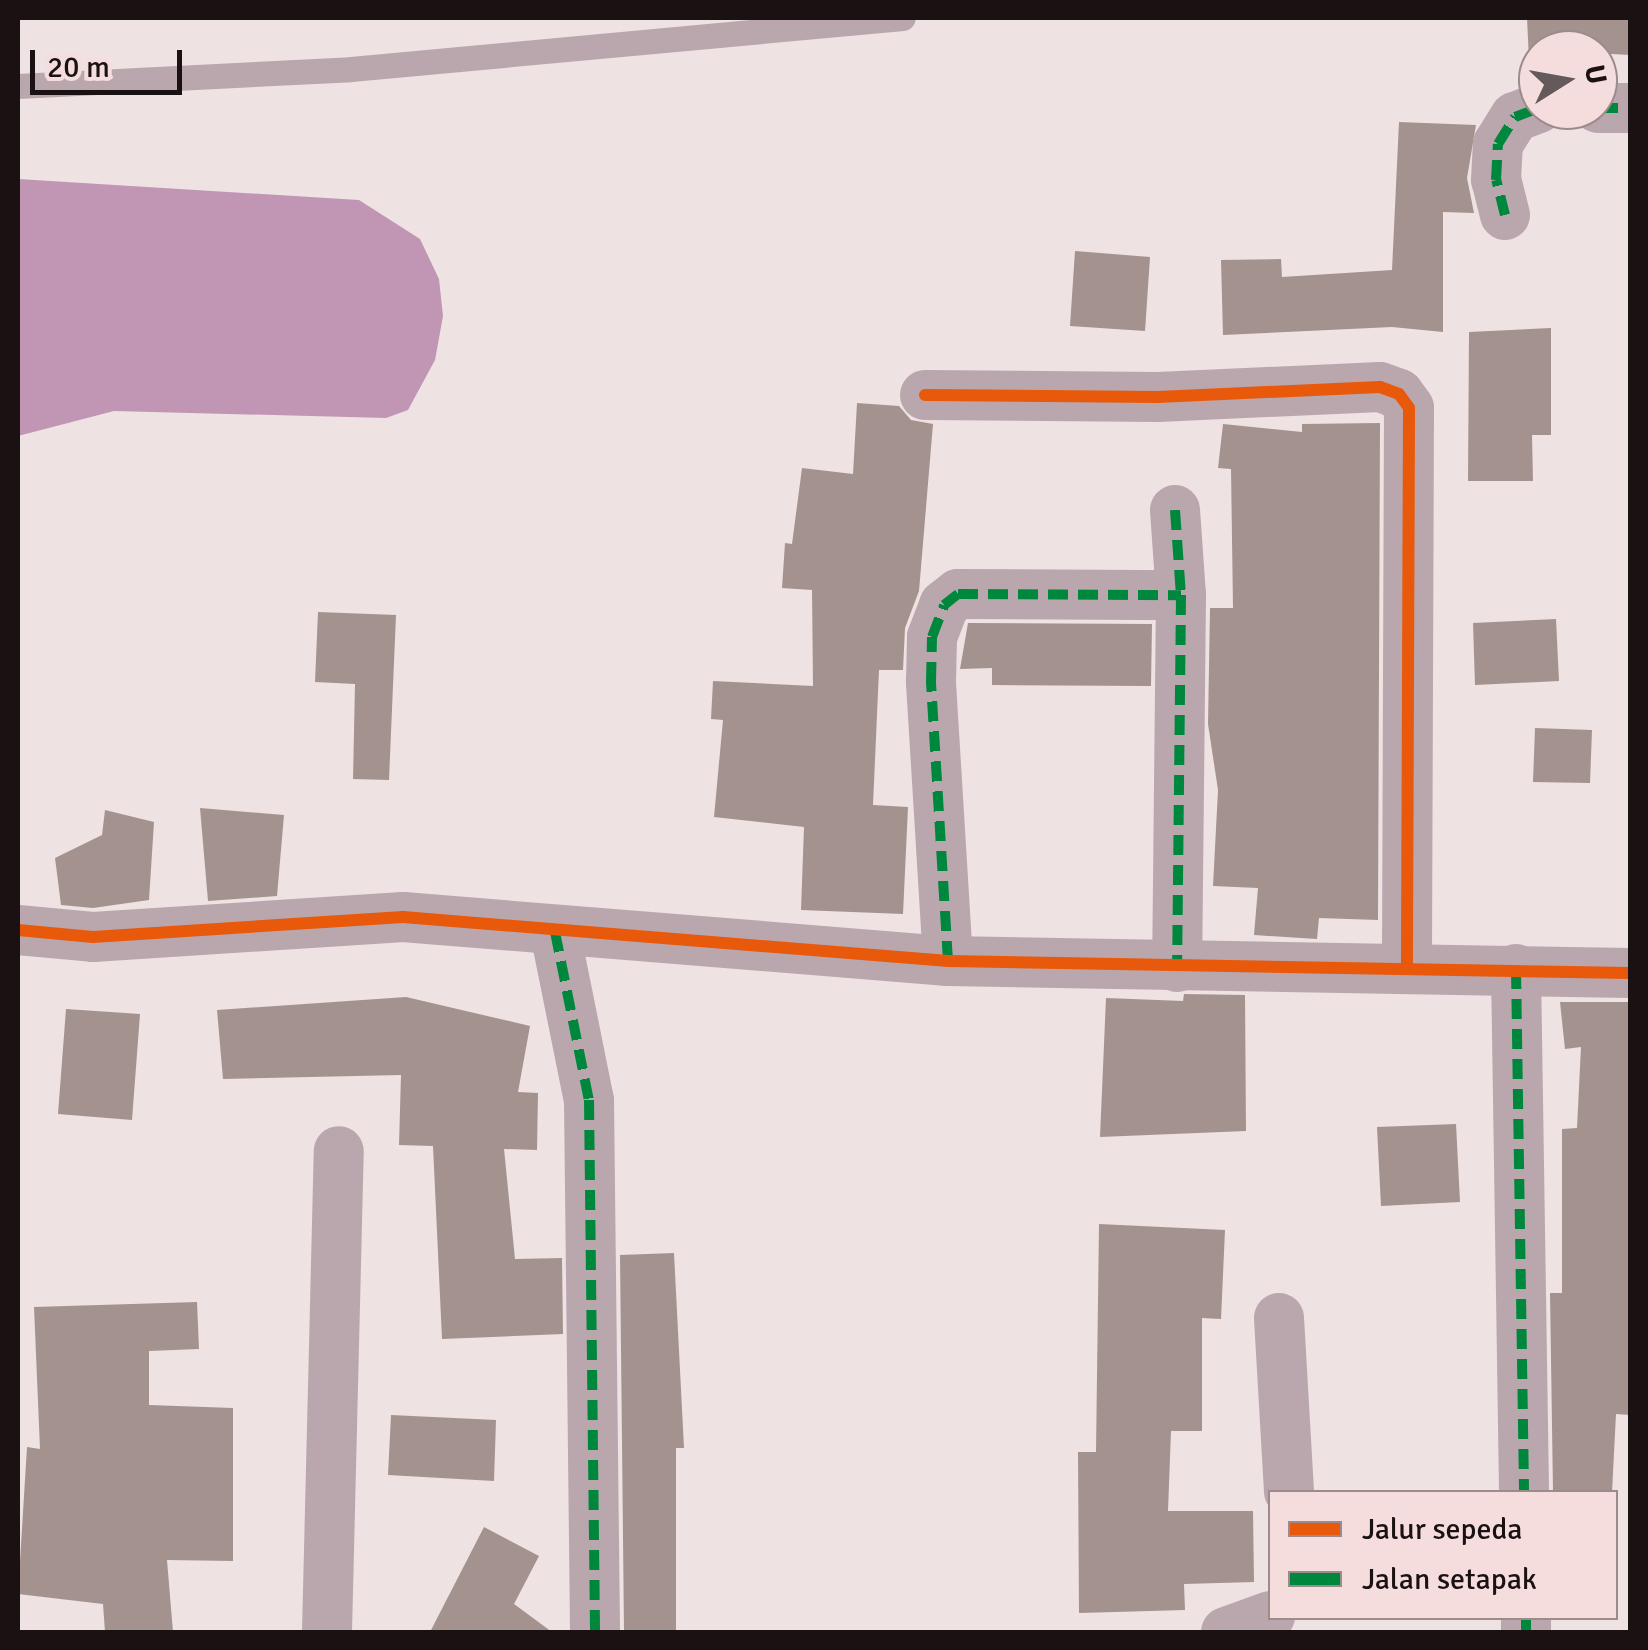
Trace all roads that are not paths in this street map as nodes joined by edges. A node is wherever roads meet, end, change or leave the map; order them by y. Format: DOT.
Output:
graph roads {
  1 [pos="903,18"];
  2 [pos="18,86"];
  3 [pos="1518,116"];
  4 [pos="1505,215"];
  5 [pos="925,395"];
  6 [pos="1175,510"];
  7 [pos="1181,595"];
  8 [pos="18,930"];
  9 [pos="556,932"];
  10 [pos="948,961"];
  11 [pos="1407,966"];
  12 [pos="1178,967"];
  13 [pos="1516,968"];
  14 [pos="1630,973"];
  15 [pos="339,1151"];
  16 [pos="1279,1318"];
  17 [pos="1289,1490"];
  18 [pos="1524,1490"];
  19 [pos="1268,1617"];
  20 [pos="327,1632"];
  21 [pos="595,1632"];
  22 [pos="1226,1632"];
  1 -- 2 [label="lane"];
  3 -- 4 [label="street"];
  5 -- 11 [label="street"];
  6 -- 7 [label="street"];
  7 -- 10 [label="street"];
  7 -- 12 [label="street"];
  8 -- 9 [label="street"];
  9 -- 10 [label="street"];
  9 -- 21 [label="street"];
  10 -- 12 [label="street"];
  11 -- 12 [label="street"];
  11 -- 13 [label="street"];
  13 -- 14 [label="street"];
  13 -- 18 [label="street"];
  15 -- 20 [label="street"];
  16 -- 17 [label="street"];
  19 -- 22 [label="street"];
}
